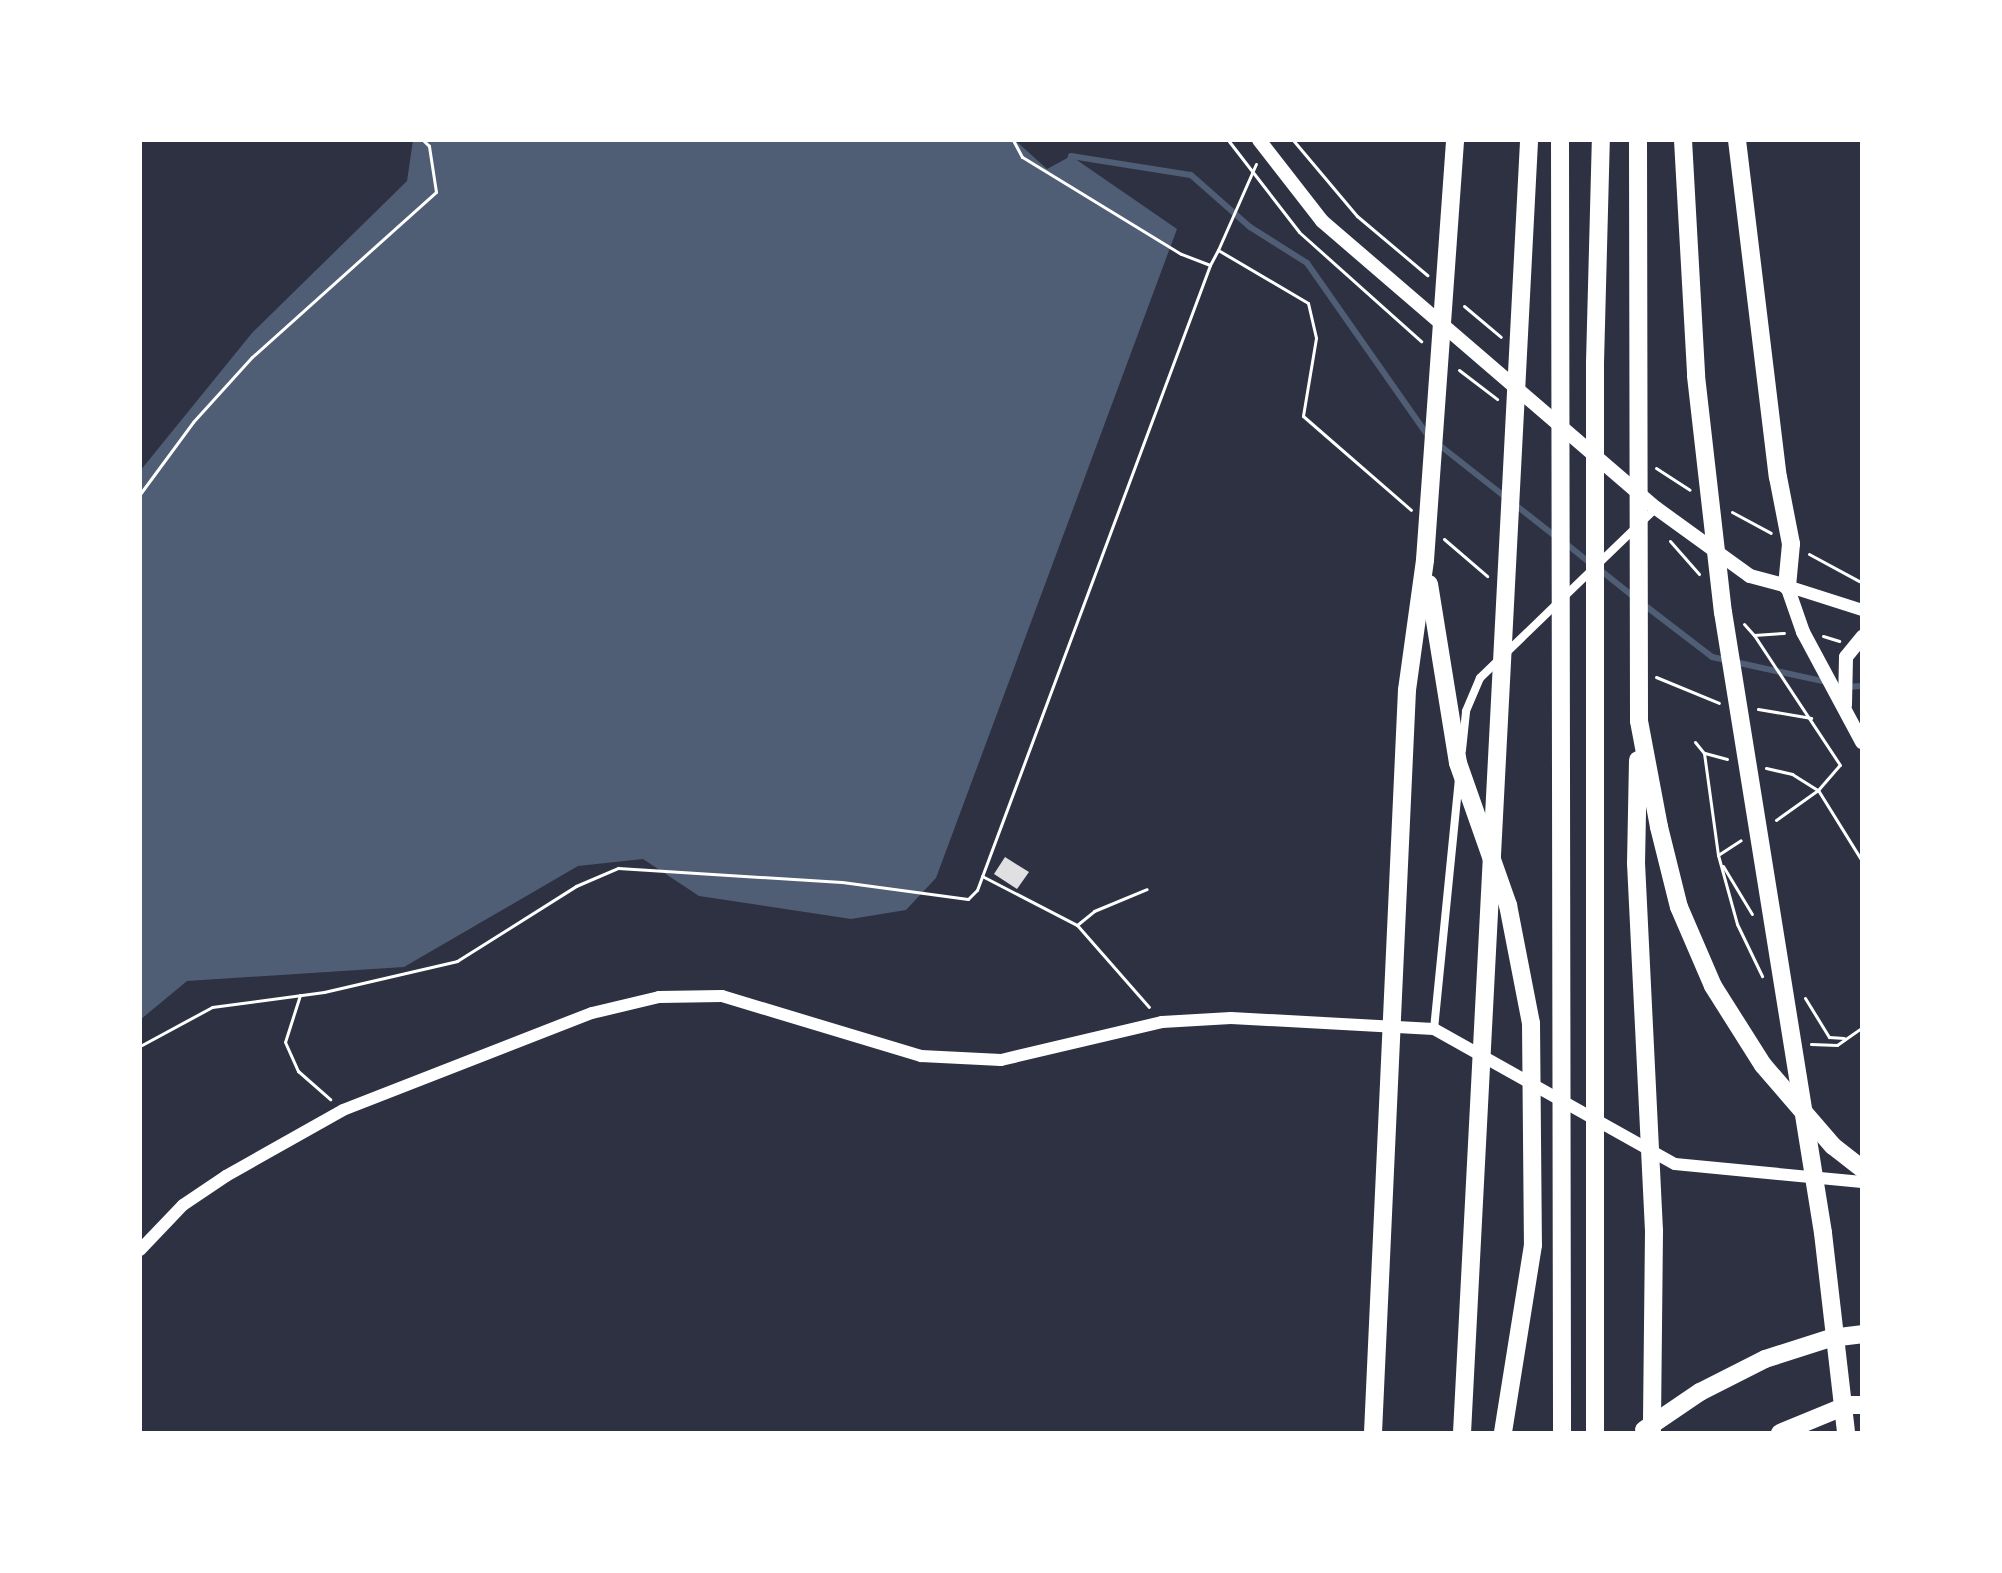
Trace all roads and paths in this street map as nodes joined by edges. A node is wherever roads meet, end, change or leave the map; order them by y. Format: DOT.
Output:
graph roads {
  1 [pos="423,140"];
  2 [pos="1013,140"];
  3 [pos="1228,140"];
  4 [pos="1259,140"];
  5 [pos="1455,140"];
  6 [pos="1529,140"];
  7 [pos="1560,140"];
  8 [pos="1601,140"];
  9 [pos="1638,140"];
  10 [pos="1683,140"];
  11 [pos="1737,140"];
  12 [pos="1252,171"];
  13 [pos="1218,250"];
  14 [pos="1208,264"];
  15 [pos="1429,347"];
  16 [pos="1454,366"];
  17 [pos="1502,403"];
  18 [pos="1303,416"];
  19 [pos="140,494"];
  20 [pos="1656,508"];
  21 [pos="1669,540"];
  22 [pos="1425,560"];
  23 [pos="1701,576"];
  24 [pos="1787,586"];
  25 [pos="1862,610"];
  26 [pos="1744,623"];
  27 [pos="1754,635"];
  28 [pos="1862,637"];
  29 [pos="1767,656"];
  30 [pos="1845,706"];
  31 [pos="1639,721"];
  32 [pos="1695,742"];
  33 [pos="1862,742"];
  34 [pos="1704,753"];
  35 [pos="1840,765"];
  36 [pos="1808,801"];
  37 [pos="1862,861"];
  38 [pos="982,876"];
  39 [pos="1147,889"];
  40 [pos="1077,925"];
  41 [pos="300,995"];
  42 [pos="1162,1022"];
  43 [pos="1434,1029"];
  44 [pos="140,1046"];
  45 [pos="343,1110"];
  46 [pos="1862,1169"];
  47 [pos="1862,1182"];
  48 [pos="140,1250"];
  49 [pos="1862,1334"];
  50 [pos="1862,1405"];
  51 [pos="1782,1431"];
  52 [pos="1373,1433"];
  53 [pos="1462,1433"];
  54 [pos="1503,1433"];
  55 [pos="1562,1433"];
  56 [pos="1595,1433"];
  57 [pos="1640,1433"];
  58 [pos="1652,1433"];
  59 [pos="1846,1433"];
  1 -- 19 [label="path"];
  2 -- 14 [label="path"];
  3 -- 12 [label="path"];
  4 -- 20 [label="main road"];
  5 -- 22 [label="highway"];
  6 -- 53 [label="highway"];
  7 -- 55 [label="highway"];
  8 -- 56 [label="highway"];
  9 -- 31 [label="highway"];
  10 -- 59 [label="highway"];
  11 -- 24 [label="highway"];
  12 -- 13 [label="path"];
  12 -- 15 [label="path"];
  13 -- 14 [label="path"];
  13 -- 18 [label="path"];
  14 -- 38 [label="path"];
  16 -- 17 [label="path"];
  20 -- 24 [label="main road"];
  20 -- 43 [label="street"];
  21 -- 23 [label="path"];
  22 -- 52 [label="highway"];
  22 -- 54 [label="highway"];
  24 -- 25 [label="street"];
  24 -- 30 [label="main road"];
  26 -- 27 [label="path"];
  28 -- 30 [label="main road"];
  29 -- 35 [label="path"];
  30 -- 33 [label="main road"];
  31 -- 46 [label="highway"];
  31 -- 58 [label="highway"];
  32 -- 34 [label="path"];
  36 -- 37 [label="path"];
  38 -- 40 [label="path"];
  38 -- 41 [label="path"];
  39 -- 40 [label="path"];
  40 -- 42 [label="path"];
  41 -- 44 [label="path"];
  41 -- 45 [label="path"];
  42 -- 43 [label="street"];
  42 -- 45 [label="street"];
  43 -- 47 [label="street"];
  45 -- 48 [label="street"];
  49 -- 57 [label="highway"];
  50 -- 51 [label="highway"];
}
